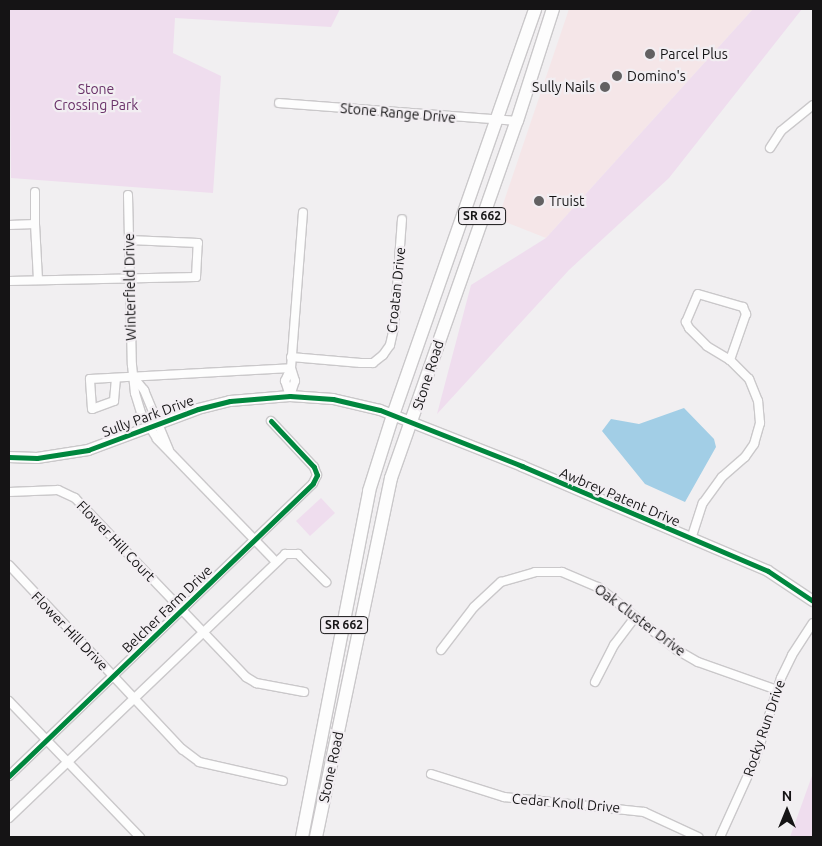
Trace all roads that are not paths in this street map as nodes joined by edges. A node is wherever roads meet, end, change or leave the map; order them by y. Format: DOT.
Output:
graph roads {
  1 [pos="536,9"];
  2 [pos="553,9"];
  3 [pos="279,103"];
  4 [pos="813,105"];
  5 [pos="498,121"];
  6 [pos="517,121"];
  7 [pos="770,148"];
  8 [pos="35,192"];
  9 [pos="128,195"];
  10 [pos="303,212"];
  11 [pos="402,219"];
  12 [pos="35,224"];
  13 [pos="9,225"];
  14 [pos="129,240"];
  15 [pos="38,280"];
  16 [pos="130,280"];
  17 [pos="9,281"];
  18 [pos="291,357"];
  19 [pos="730,360"];
  20 [pos="291,368"];
  21 [pos="116,378"];
  22 [pos="134,378"];
  23 [pos="290,396"];
  24 [pos="393,415"];
  25 [pos="271,421"];
  26 [pos="412,424"];
  27 [pos="153,426"];
  28 [pos="9,457"];
  29 [pos="9,492"];
  30 [pos="691,539"];
  31 [pos="254,540"];
  32 [pos="276,562"];
  33 [pos="9,564"];
  34 [pos="326,582"];
  35 [pos="813,602"];
  36 [pos="182,609"];
  37 [pos="635,617"];
  38 [pos="813,623"];
  39 [pos="204,632"];
  40 [pos="441,650"];
  41 [pos="114,676"];
  42 [pos="595,682"];
  43 [pos="777,690"];
  44 [pos="304,692"];
  45 [pos="136,698"];
  46 [pos="9,701"];
  47 [pos="46,740"];
  48 [pos="68,763"];
  49 [pos="431,774"];
  50 [pos="9,776"];
  51 [pos="284,781"];
  52 [pos="9,818"];
  53 [pos="140,837"];
  54 [pos="302,837"];
  55 [pos="316,837"];
  56 [pos="698,837"];
  57 [pos="720,837"];
  1 -- 5 [label="main road, Stone Road / SR 662"];
  2 -- 6 [label="main road, Stone Road / SR 662"];
  3 -- 5 [label="street, Stone Range Drive"];
  4 -- 7 [label="street"];
  5 -- 6 [label="street, Stone Range Drive"];
  5 -- 24 [label="main road, Stone Road / SR 662"];
  6 -- 26 [label="main road, Stone Road / SR 662"];
  8 -- 12 [label="street"];
  9 -- 14 [label="street, Winterfield Drive"];
  10 -- 18 [label="street"];
  11 -- 18 [label="street, Croatan Drive"];
  12 -- 13 [label="street"];
  12 -- 15 [label="street"];
  14 -- 16 [label="street, Winterfield Drive"];
  14 -- 16 [label="street"];
  15 -- 16 [label="street"];
  15 -- 17 [label="street"];
  16 -- 22 [label="street, Winterfield Drive"];
  18 -- 20 [label="street"];
  19 -- 19 [label="street"];
  19 -- 30 [label="street"];
  20 -- 22 [label="street"];
  20 -- 23 [label="street"];
  21 -- 21 [label="street"];
  21 -- 22 [label="street"];
  22 -- 27 [label="street"];
  23 -- 24 [label="street, Sully Park Drive"];
  23 -- 27 [label="street, Sully Park Drive"];
  24 -- 26 [label="street, Sully Park Drive"];
  24 -- 54 [label="main road, Stone Road / SR 662"];
  25 -- 31 [label="street, Belcher Farm Drive"];
  26 -- 30 [label="street, Awbrey Patent Drive"];
  26 -- 55 [label="main road, Stone Road / SR 662"];
  27 -- 28 [label="street, Sully Park Drive"];
  27 -- 31 [label="street"];
  29 -- 36 [label="street, Flower Hill Court"];
  30 -- 35 [label="street, Awbrey Patent Drive"];
  31 -- 32 [label="street"];
  31 -- 36 [label="street, Belcher Farm Drive"];
  32 -- 34 [label="street"];
  32 -- 39 [label="street"];
  33 -- 41 [label="street, Flower Hill Drive"];
  36 -- 39 [label="street, Flower Hill Court"];
  36 -- 41 [label="street, Belcher Farm Drive"];
  37 -- 40 [label="street, Oak Cluster Drive"];
  37 -- 42 [label="street"];
  37 -- 43 [label="street, Oak Cluster Drive"];
  38 -- 43 [label="street, Rocky Run Drive"];
  39 -- 44 [label="street, Flower Hill Court"];
  39 -- 45 [label="street"];
  41 -- 45 [label="street, Flower Hill Drive"];
  41 -- 47 [label="street, Belcher Farm Drive"];
  43 -- 57 [label="street, Rocky Run Drive"];
  45 -- 48 [label="street"];
  45 -- 51 [label="street, Flower Hill Drive"];
  46 -- 47 [label="street"];
  47 -- 48 [label="street"];
  47 -- 50 [label="street, Belcher Farm Drive"];
  48 -- 52 [label="street"];
  48 -- 53 [label="street"];
  49 -- 56 [label="street, Cedar Knoll Drive"];
}
